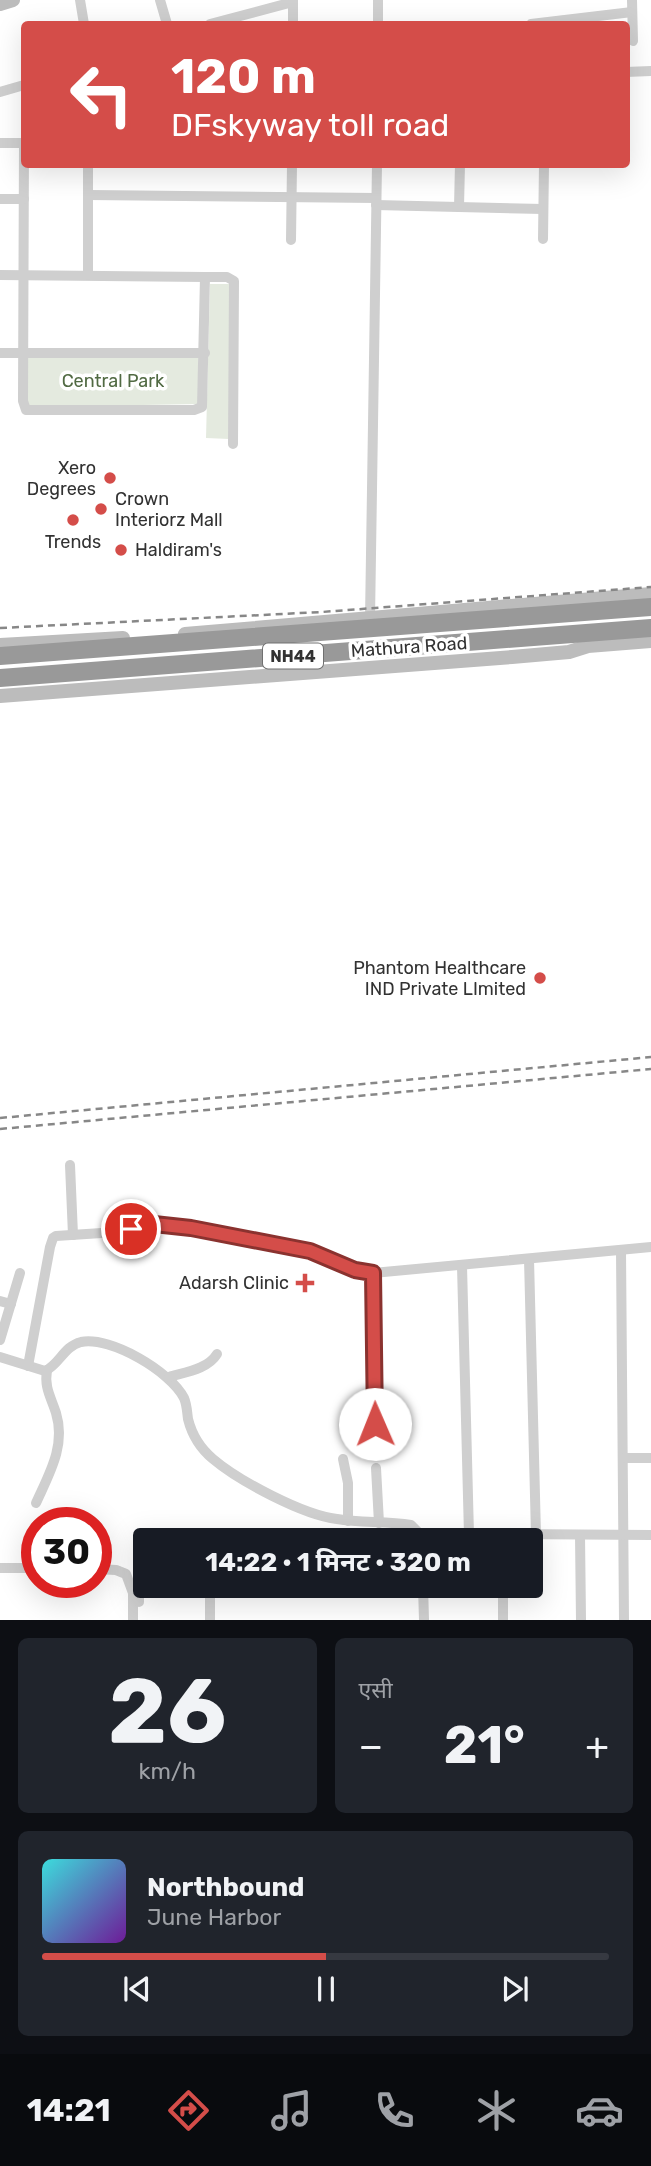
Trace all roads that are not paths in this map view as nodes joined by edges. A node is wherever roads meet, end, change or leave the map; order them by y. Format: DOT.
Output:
graph roads {
  1 [pos="13,0"];
  2 [pos="80,0"];
  3 [pos="160,0"];
  4 [pos="378,0"];
  5 [pos="632,0"];
  6 [pos="293,1"];
  7 [pos="0,4"];
  8 [pos="632,12"];
  9 [pos="84,21"];
  10 [pos="166,21"];
  11 [pos="232,21"];
  12 [pos="293,21"];
  13 [pos="378,21"];
  14 [pos="556,21"];
  15 [pos="633,41"];
  16 [pos="651,71"];
  17 [pos="630,72"];
  18 [pos="21,86"];
  19 [pos="0,92"];
  20 [pos="0,143"];
  21 [pos="21,143"];
  22 [pos="24,168"];
  23 [pos="88,168"];
  24 [pos="292,168"];
  25 [pos="377,168"];
  26 [pos="460,168"];
  27 [pos="544,168"];
  28 [pos="88,195"];
  29 [pos="291,197"];
  30 [pos="0,199"];
  31 [pos="24,199"];
  32 [pos="376,202"];
  33 [pos="459,207"];
  34 [pos="543,209"];
  35 [pos="543,239"];
  36 [pos="291,240"];
  37 [pos="0,275"];
  38 [pos="23,275"];
  39 [pos="88,275"];
  40 [pos="205,277"];
  41 [pos="0,353"];
  42 [pos="23,353"];
  43 [pos="205,353"];
  44 [pos="233,444"];
  45 [pos="651,594"];
  46 [pos="591,605"];
  47 [pos="651,607"];
  48 [pos="370,619"];
  49 [pos="651,628"];
  50 [pos="587,640"];
  51 [pos="651,641"];
  52 [pos="0,645"];
  53 [pos="0,656"];
  54 [pos="0,678"];
  55 [pos="0,695"];
  56 [pos="70,1165"];
  57 [pos="73,1235"];
  58 [pos="651,1247"];
  59 [pos="621,1250"];
  60 [pos="529,1259"];
  61 [pos="462,1266"];
  62 [pos="20,1273"];
  63 [pos="373,1273"];
  64 [pos="0,1300"];
  65 [pos="11,1304"];
  66 [pos="0,1340"];
  67 [pos="217,1354"];
  68 [pos="0,1357"];
  69 [pos="28,1366"];
  70 [pos="47,1370"];
  71 [pos="169,1377"];
  72 [pos="375,1451"];
  73 [pos="625,1458"];
  74 [pos="651,1458"];
  75 [pos="343,1459"];
  76 [pos="376,1468"];
  77 [pos="36,1503"];
  78 [pos="348,1521"];
  79 [pos="379,1523"];
  80 [pos="414,1528"];
  81 [pos="469,1528"];
  82 [pos="536,1528"];
  83 [pos="543,1535"];
  84 [pos="580,1535"];
  85 [pos="623,1535"];
  86 [pos="651,1535"];
  87 [pos="0,1568"];
  88 [pos="21,1568"];
  89 [pos="112,1570"];
  90 [pos="138,1598"];
  91 [pos="210,1598"];
  92 [pos="423,1598"];
  93 [pos="503,1598"];
  94 [pos="132,1620"];
  95 [pos="139,1620"];
  96 [pos="210,1620"];
  97 [pos="424,1620"];
  98 [pos="503,1620"];
  99 [pos="581,1620"];
  100 [pos="625,1620"];
  1 -- 7 [label="main road"];
  2 -- 9 [label="street"];
  3 -- 10 [label="street"];
  4 -- 13 [label="street"];
  5 -- 8 [label="street"];
  6 -- 11 [label="street"];
  6 -- 12 [label="street"];
  8 -- 14 [label="street"];
  8 -- 15 [label="street"];
  16 -- 17 [label="street"];
  18 -- 19 [label="street"];
  20 -- 21 [label="street"];
  22 -- 31 [label="street"];
  23 -- 28 [label="street"];
  24 -- 29 [label="street"];
  25 -- 32 [label="street"];
  26 -- 33 [label="street"];
  27 -- 34 [label="street"];
  28 -- 29 [label="street"];
  28 -- 39 [label="street"];
  29 -- 32 [label="street"];
  29 -- 36 [label="street"];
  30 -- 31 [label="street"];
  31 -- 38 [label="street"];
  32 -- 33 [label="street"];
  32 -- 48 [label="street"];
  33 -- 34 [label="street"];
  34 -- 35 [label="street"];
  37 -- 38 [label="street"];
  38 -- 39 [label="street"];
  38 -- 42 [label="street"];
  39 -- 40 [label="street"];
  40 -- 43 [label="street"];
  40 -- 44 [label="street"];
  41 -- 42 [label="street"];
  42 -- 43 [label="street"];
  42 -- 43 [label="street"];
  45 -- 46 [label="main road"];
  46 -- 47 [label="highway, Mathura Road / NH44"];
  46 -- 48 [label="main road"];
  46 -- 53 [label="highway, Mathura Road / NH44"];
  48 -- 52 [label="main road"];
  49 -- 50 [label="highway, Mathura Road / NH44"];
  50 -- 51 [label="main road"];
  50 -- 54 [label="highway, Mathura Road / NH44"];
  50 -- 55 [label="main road"];
  56 -- 57 [label="street"];
  57 -- 63 [label="street"];
  57 -- 69 [label="street"];
  58 -- 59 [label="street"];
  59 -- 60 [label="street"];
  59 -- 73 [label="street"];
  60 -- 61 [label="street"];
  60 -- 82 [label="street"];
  61 -- 63 [label="street"];
  61 -- 81 [label="street"];
  62 -- 65 [label="street"];
  63 -- 72 [label="street"];
  64 -- 65 [label="street"];
  65 -- 66 [label="street"];
  67 -- 71 [label="street"];
  68 -- 69 [label="street"];
  69 -- 70 [label="street"];
  70 -- 71 [label="street"];
  70 -- 77 [label="street"];
  71 -- 78 [label="street"];
  73 -- 74 [label="street"];
  73 -- 85 [label="street"];
  75 -- 78 [label="street"];
  76 -- 79 [label="street"];
  78 -- 79 [label="street"];
  79 -- 80 [label="street"];
  83 -- 84 [label="street"];
  84 -- 85 [label="street"];
  84 -- 99 [label="street"];
  85 -- 86 [label="street"];
  85 -- 100 [label="street"];
  87 -- 88 [label="street"];
  89 -- 94 [label="street"];
  90 -- 95 [label="street"];
  91 -- 96 [label="street"];
  92 -- 97 [label="street"];
  93 -- 98 [label="street"];
}
